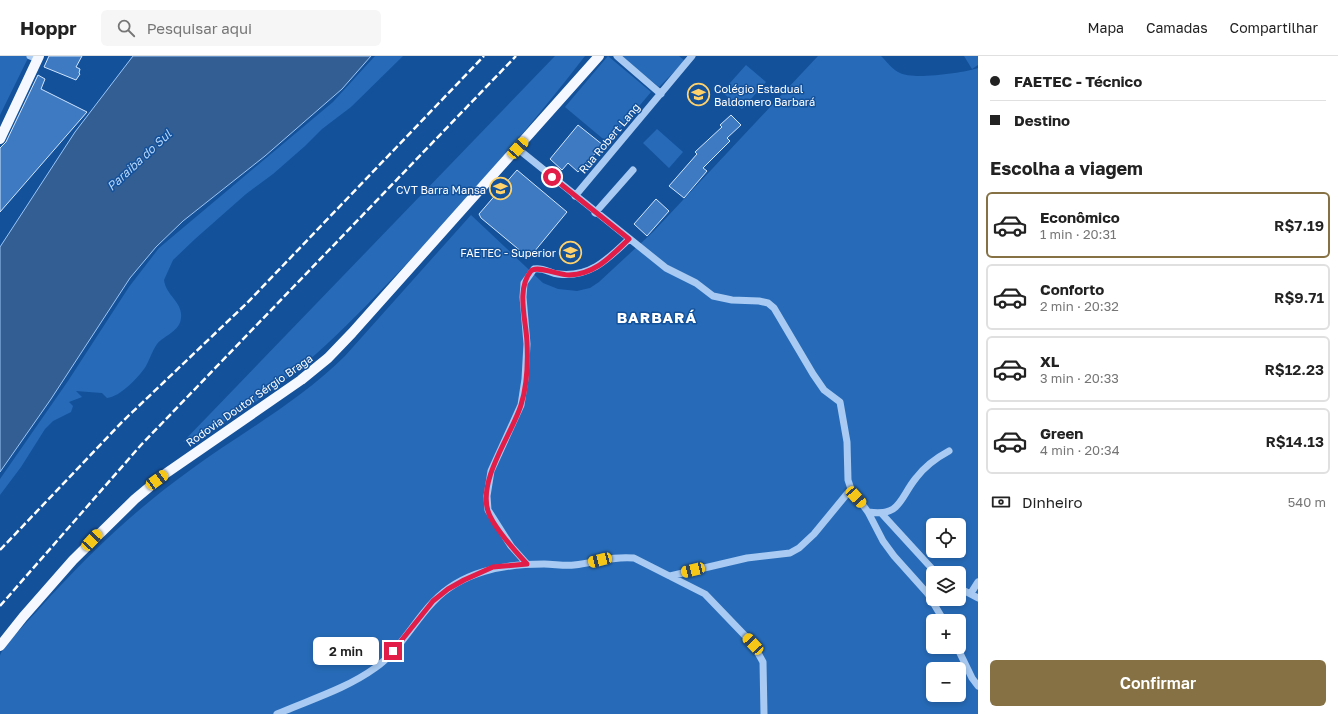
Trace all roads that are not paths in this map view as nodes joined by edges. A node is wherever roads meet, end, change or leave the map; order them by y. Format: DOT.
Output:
graph roads {
  1 [pos="599,56"];
  2 [pos="617,56"];
  3 [pos="36,57"];
  4 [pos="688,57"];
  5 [pos="661,94"];
  6 [pos="0,139"];
  7 [pos="518,148"];
  8 [pos="634,170"];
  9 [pos="575,196"];
  10 [pos="595,213"];
  11 [pos="632,241"];
  12 [pos="949,451"];
  13 [pos="851,489"];
  14 [pos="868,512"];
  15 [pos="882,514"];
  16 [pos="527,564"];
  17 [pos="930,566"];
  18 [pos="669,576"];
  19 [pos="978,582"];
  20 [pos="966,591"];
  21 [pos="971,593"];
  22 [pos="978,598"];
  23 [pos="940,614"];
  24 [pos="0,646"];
  25 [pos="960,654"];
  26 [pos="978,686"];
  27 [pos="277,714"];
  28 [pos="764,714"];
  1 -- 7 [label="main road, Rodovia Doutor Sérgio Braga"];
  2 -- 5 [label="street"];
  3 -- 6 [label="main road"];
  4 -- 5 [label="street, Rua Robert Lang"];
  5 -- 9 [label="street, Rua Robert Lang"];
  7 -- 9 [label="street"];
  7 -- 24 [label="main road, Rodovia Doutor Sérgio Braga"];
  8 -- 10 [label="street"];
  9 -- 10 [label="street"];
  10 -- 11 [label="street"];
  11 -- 13 [label="street"];
  11 -- 16 [label="street"];
  12 -- 15 [label="street"];
  13 -- 14 [label="street"];
  13 -- 18 [label="street"];
  14 -- 15 [label="street"];
  14 -- 23 [label="street"];
  15 -- 17 [label="street"];
  16 -- 18 [label="street"];
  16 -- 27 [label="street"];
  18 -- 28 [label="street"];
  19 -- 21 [label="street"];
  20 -- 21 [label="street"];
  21 -- 22 [label="street"];
  25 -- 26 [label="street"];
}
